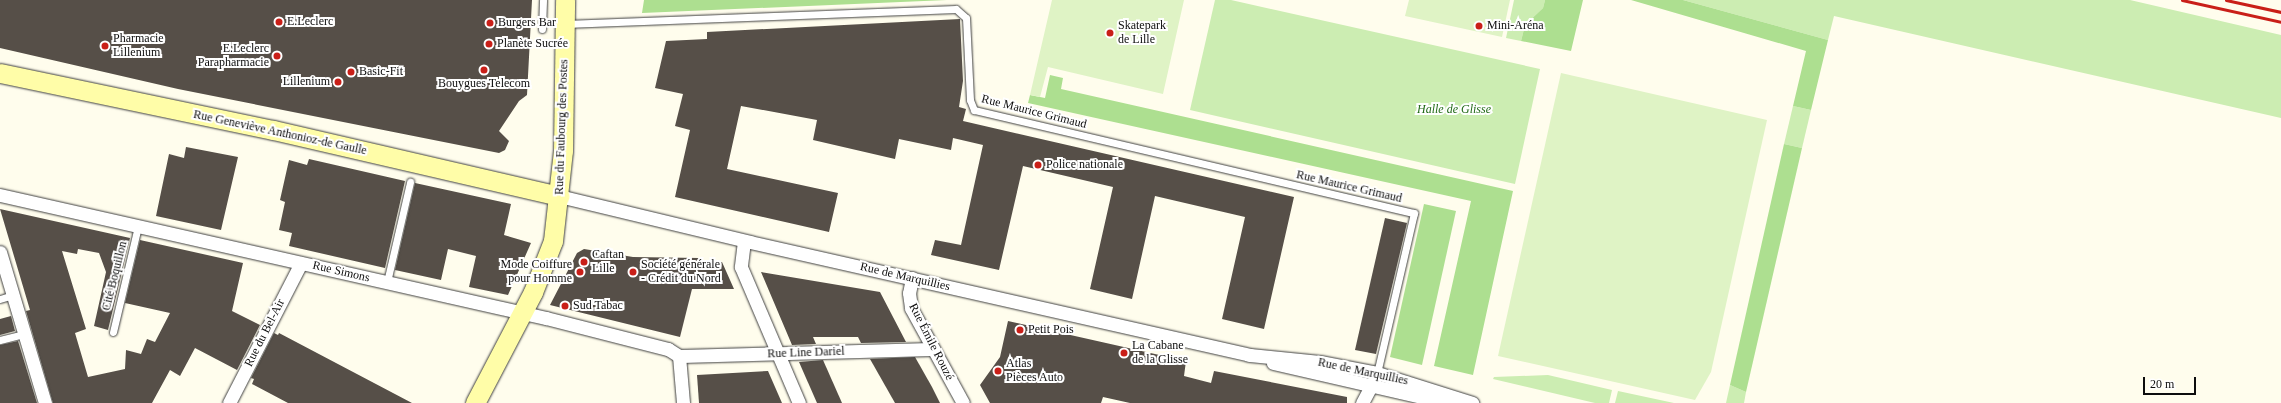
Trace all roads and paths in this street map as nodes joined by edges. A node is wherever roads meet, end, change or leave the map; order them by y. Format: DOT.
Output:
graph roads {
  1 [pos="544,0"];
  2 [pos="565,0"];
  3 [pos="565,24"];
  4 [pos="542,29"];
  5 [pos="0,73"];
  6 [pos="410,182"];
  7 [pos="0,195"];
  8 [pos="560,196"];
  9 [pos="138,226"];
  10 [pos="744,241"];
  11 [pos="0,252"];
  12 [pos="301,263"];
  13 [pos="912,278"];
  14 [pos="386,282"];
  15 [pos="13,295"];
  16 [pos="0,299"];
  17 [pos="522,313"];
  18 [pos="113,332"];
  19 [pos="24,334"];
  20 [pos="0,340"];
  21 [pos="933,349"];
  22 [pos="778,354"];
  23 [pos="1250,355"];
  24 [pos="679,356"];
  25 [pos="1377,373"];
  26 [pos="1371,386"];
  27 [pos="45,403"];
  28 [pos="229,403"];
  29 [pos="475,403"];
  30 [pos="683,403"];
  31 [pos="799,403"];
  32 [pos="963,403"];
  33 [pos="1362,403"];
  34 [pos="1448,403"];
  35 [pos="1472,403"];
  1 -- 4 [label="lane"];
  2 -- 3 [label="street, Rue du Faubourg des Postes"];
  3 -- 8 [label="street, Rue du Faubourg des Postes"];
  3 -- 25 [label="lane, Rue Maurice Grimaud"];
  5 -- 8 [label="street, Rue Geneviève Anthonioz-de Gaulle"];
  6 -- 14 [label="lane"];
  7 -- 9 [label="street, Rue Simons"];
  8 -- 10 [label="street, Rue de Marquillies"];
  8 -- 17 [label="street, Rue du Faubourg des Postes"];
  9 -- 12 [label="street, Rue Simons"];
  9 -- 18 [label="lane, Cité Boquillon"];
  10 -- 13 [label="street, Rue de Marquillies"];
  10 -- 22 [label="street"];
  11 -- 15 [label="street"];
  12 -- 14 [label="street, Rue Simons"];
  12 -- 28 [label="street, Rue du Bel-Air"];
  13 -- 21 [label="street, Rue Émile Rouzé"];
  13 -- 23 [label="street, Rue de Marquillies"];
  14 -- 17 [label="street, Rue Simons"];
  15 -- 16 [label="lane"];
  15 -- 19 [label="street"];
  17 -- 24 [label="street, Rue Simons"];
  17 -- 29 [label="street, Rue du Faubourg des Postes"];
  19 -- 20 [label="lane"];
  19 -- 27 [label="street"];
  21 -- 22 [label="street, Rue Line Dariel"];
  21 -- 32 [label="street, Rue Émile Rouzé"];
  22 -- 24 [label="street, Rue Line Dariel"];
  22 -- 31 [label="street"];
  23 -- 25 [label="street, Rue de Marquillies"];
  23 -- 26 [label="street, Rue de Marquillies"];
  24 -- 30 [label="street"];
  25 -- 26 [label="street"];
  25 -- 35 [label="street, Rue de Marquillies"];
  26 -- 33 [label="street"];
  26 -- 34 [label="street, Rue de Marquillies"];
}
